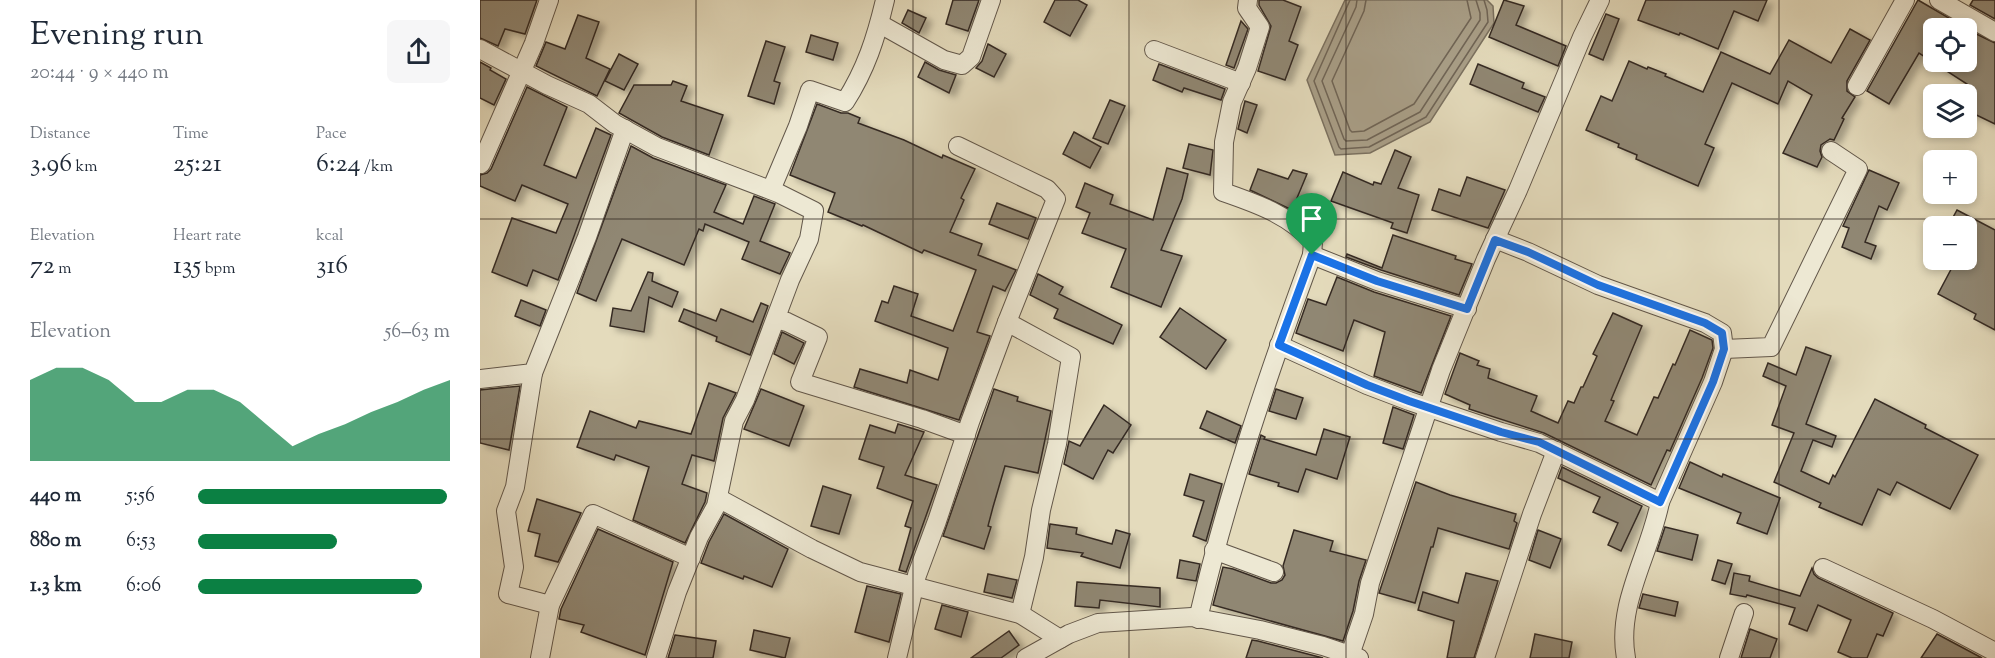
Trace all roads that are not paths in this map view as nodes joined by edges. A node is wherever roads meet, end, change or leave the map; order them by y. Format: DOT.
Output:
graph roads {
  1 [pos="549,0"];
  2 [pos="885,0"];
  3 [pos="991,0"];
  4 [pos="1248,0"];
  5 [pos="1600,0"];
  6 [pos="1905,0"];
  7 [pos="1939,0"];
  8 [pos="880,24"];
  9 [pos="1995,32"];
  10 [pos="480,49"];
  11 [pos="1154,50"];
  12 [pos="522,70"];
  13 [pos="1241,83"];
  14 [pos="1857,86"];
  15 [pos="625,129"];
  16 [pos="958,146"];
  17 [pos="1831,151"];
  18 [pos="481,164"];
  19 [pos="771,190"];
  20 [pos="1495,240"];
  21 [pos="1312,255"];
  22 [pos="1467,309"];
  23 [pos="776,319"];
  24 [pos="1007,322"];
  25 [pos="1279,345"];
  26 [pos="1724,349"];
  27 [pos="533,373"];
  28 [pos="480,378"];
  29 [pos="1428,408"];
  30 [pos="966,435"];
  31 [pos="1556,451"];
  32 [pos="718,498"];
  33 [pos="1660,502"];
  34 [pos="1214,550"];
  35 [pos="691,558"];
  36 [pos="1823,568"];
  37 [pos="1274,572"];
  38 [pos="915,585"];
  39 [pos="550,605"];
  40 [pos="1744,613"];
  41 [pos="1020,614"];
  42 [pos="1198,619"];
  43 [pos="1060,639"];
  44 [pos="1995,651"];
  45 [pos="1320,652"];
  46 [pos="1355,656"];
  47 [pos="540,658"];
  48 [pos="656,658"];
  49 [pos="897,658"];
  50 [pos="1026,658"];
  51 [pos="1485,658"];
  52 [pos="1626,658"];
  53 [pos="1729,658"];
  1 -- 12 [label="street"];
  2 -- 8 [label="street"];
  3 -- 8 [label="street"];
  4 -- 13 [label="street"];
  5 -- 20 [label="street"];
  6 -- 14 [label="street"];
  7 -- 9 [label="street"];
  8 -- 19 [label="street"];
  10 -- 12 [label="street"];
  11 -- 13 [label="street"];
  12 -- 15 [label="street"];
  12 -- 18 [label="street"];
  13 -- 21 [label="street"];
  15 -- 19 [label="street"];
  15 -- 27 [label="street"];
  16 -- 24 [label="street"];
  17 -- 26 [label="street"];
  19 -- 23 [label="street"];
  20 -- 22 [label="street"];
  20 -- 26 [label="street"];
  21 -- 22 [label="street"];
  21 -- 25 [label="street"];
  22 -- 29 [label="street"];
  23 -- 30 [label="street"];
  23 -- 32 [label="street"];
  24 -- 30 [label="street"];
  24 -- 41 [label="street"];
  25 -- 29 [label="street"];
  25 -- 34 [label="street"];
  26 -- 33 [label="street"];
  27 -- 28 [label="street"];
  27 -- 39 [label="street"];
  29 -- 31 [label="street"];
  29 -- 46 [label="street"];
  30 -- 38 [label="street"];
  31 -- 33 [label="street"];
  31 -- 51 [label="street"];
  32 -- 35 [label="street"];
  32 -- 38 [label="street"];
  33 -- 52 [label="street"];
  34 -- 37 [label="street"];
  34 -- 42 [label="street"];
  35 -- 39 [label="street"];
  35 -- 48 [label="street"];
  36 -- 44 [label="street"];
  38 -- 41 [label="street"];
  38 -- 49 [label="street"];
  39 -- 47 [label="street"];
  40 -- 53 [label="street"];
  41 -- 43 [label="street"];
  42 -- 43 [label="street"];
  42 -- 45 [label="street"];
  43 -- 50 [label="street"];
  45 -- 46 [label="street"];
}
